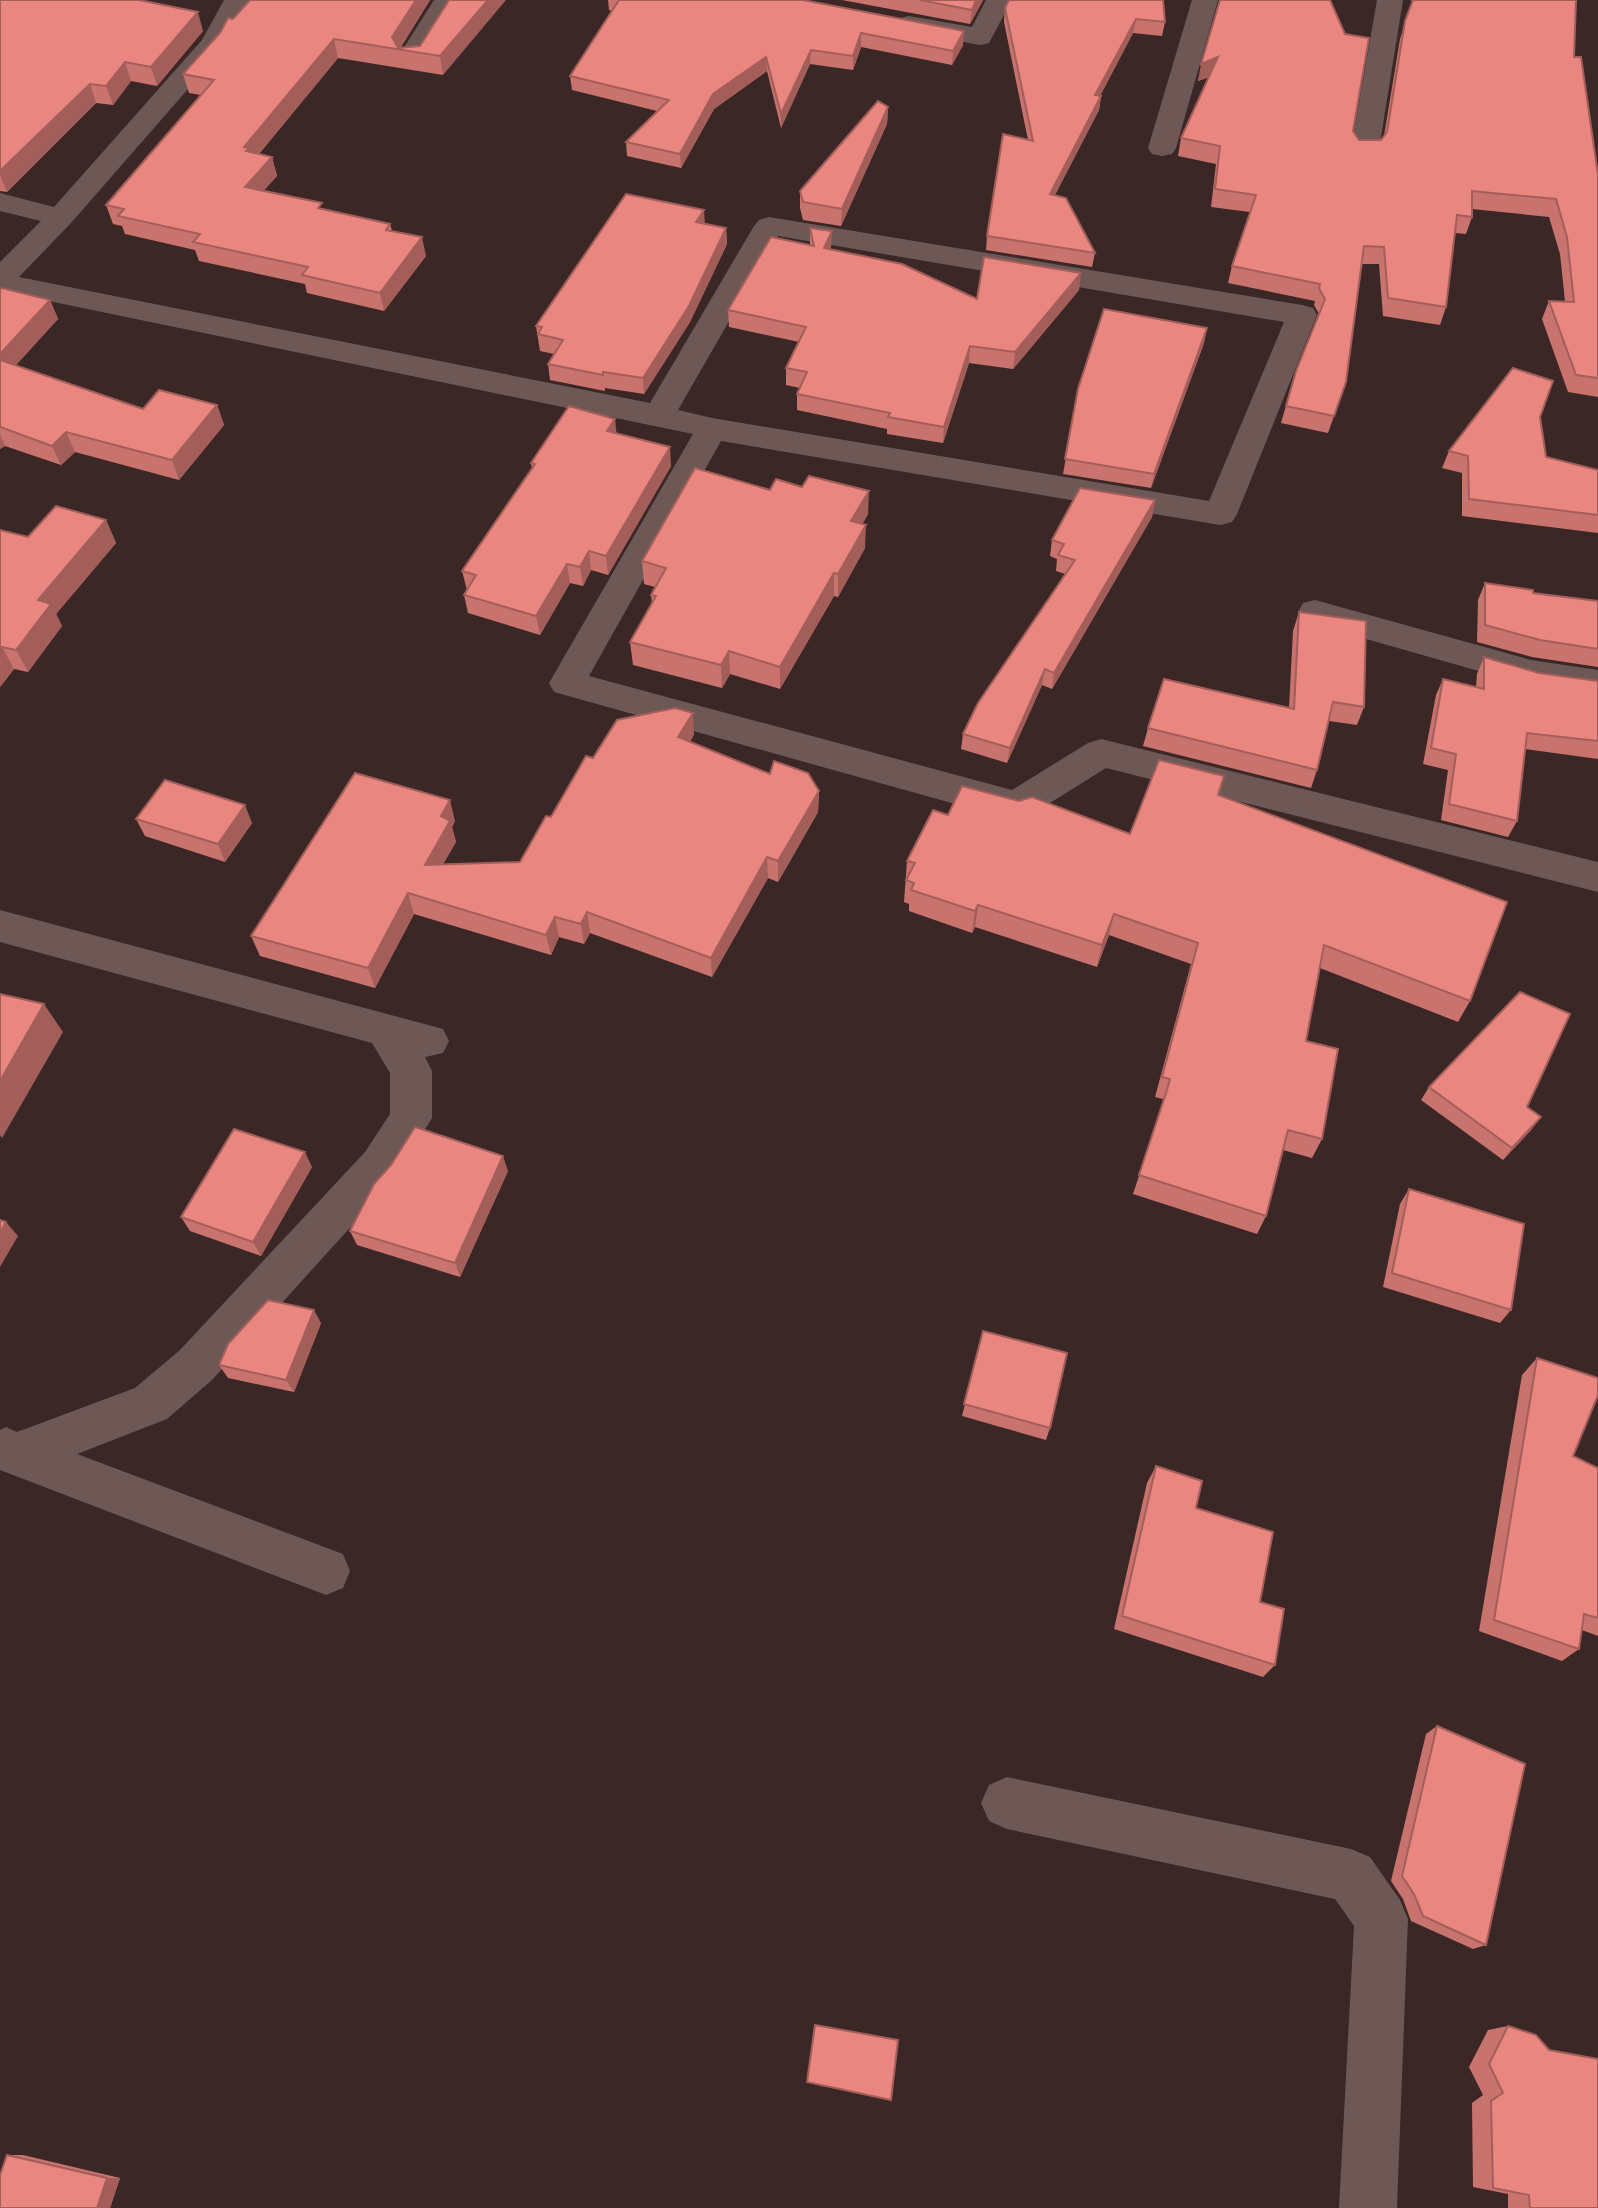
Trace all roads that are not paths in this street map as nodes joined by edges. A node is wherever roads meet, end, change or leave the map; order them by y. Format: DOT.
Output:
graph roads {
  1 [pos="237,0"];
  2 [pos="447,0"];
  3 [pos="999,0"];
  4 [pos="1205,0"];
  5 [pos="1390,0"];
  6 [pos="879,18"];
  7 [pos="411,57"];
  8 [pos="1162,148"];
  9 [pos="1365,149"];
  10 [pos="0,202"];
  11 [pos="61,217"];
  12 [pos="0,280"];
  13 [pos="659,415"];
  14 [pos="712,429"];
  15 [pos="1315,612"];
  16 [pos="1598,683"];
  17 [pos="1598,877"];
  18 [pos="0,926"];
  19 [pos="385,1029"];
  20 [pos="428,1041"];
  21 [pos="9,1451"];
  22 [pos="326,1571"];
  23 [pos="1007,1803"];
  24 [pos="1368,2208"];
  1 -- 11 [label="street"];
  2 -- 7 [label="street"];
  3 -- 6 [label="street"];
  4 -- 8 [label="street"];
  5 -- 9 [label="street"];
  10 -- 11 [label="street"];
  11 -- 12 [label="street"];
  12 -- 13 [label="street"];
  13 -- 14 [label="street"];
  13 -- 14 [label="street"];
  14 -- 17 [label="street"];
  15 -- 16 [label="street"];
  18 -- 19 [label="street"];
  19 -- 20 [label="street"];
  19 -- 21 [label="street"];
  21 -- 22 [label="street"];
  23 -- 24 [label="street"];
}
